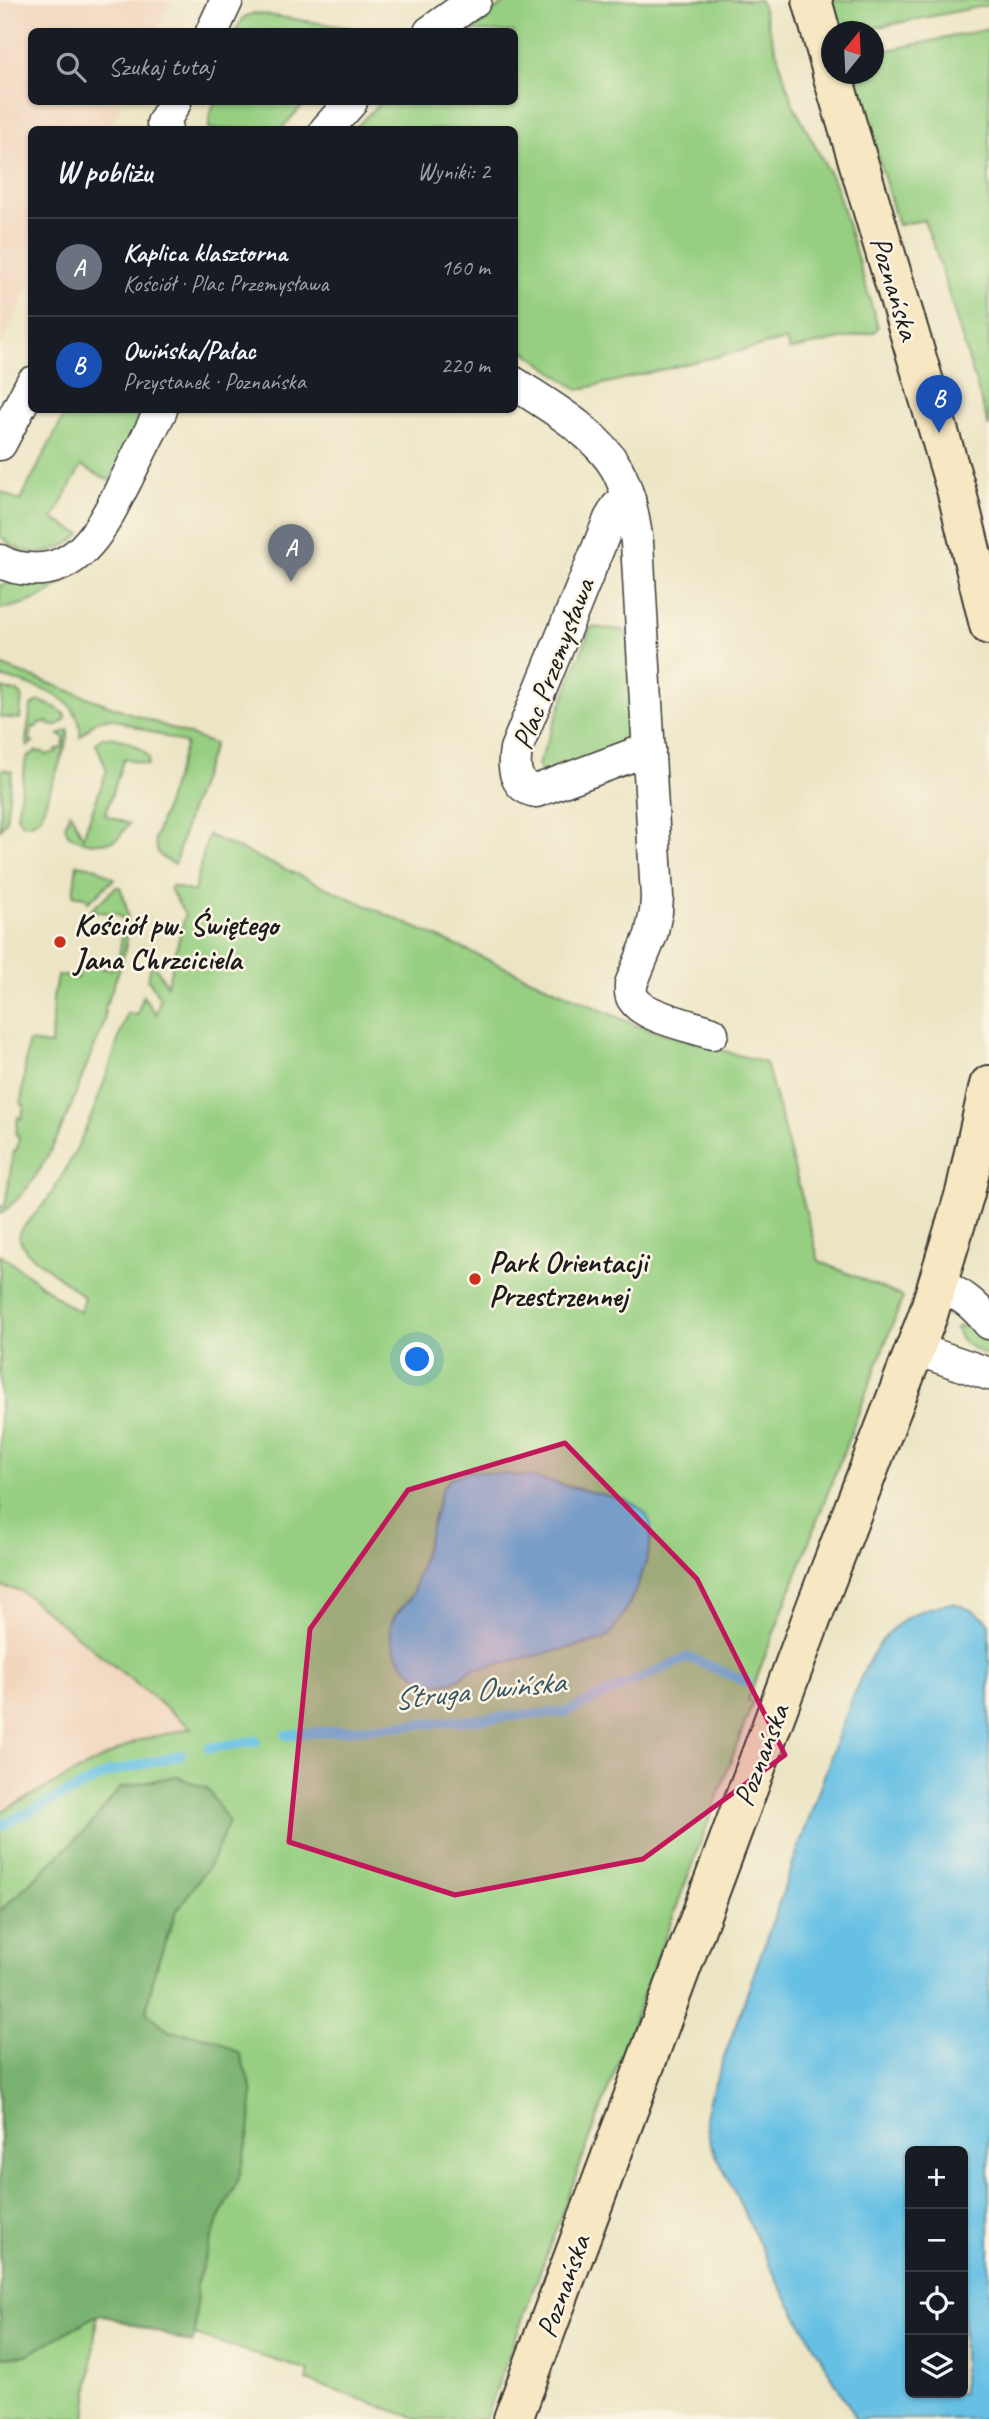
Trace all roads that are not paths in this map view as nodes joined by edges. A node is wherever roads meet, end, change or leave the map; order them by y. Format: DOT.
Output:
graph roads {
  1 [pos="227,0"];
  2 [pos="475,0"];
  3 [pos="811,0"];
  4 [pos="214,28"];
  5 [pos="436,28"];
  6 [pos="821,35"];
  7 [pos="835,84"];
  8 [pos="348,105"];
  9 [pos="330,126"];
  10 [pos="518,386"];
  11 [pos="28,391"];
  12 [pos="160,413"];
  13 [pos="0,444"];
  14 [pos="629,499"];
  15 [pos="0,561"];
  16 [pos="989,625"];
  17 [pos="649,749"];
  18 [pos="712,1033"];
  19 [pos="989,1084"];
  20 [pos="938,1285"];
  21 [pos="989,1323"];
  22 [pos="916,1349"];
  23 [pos="989,1374"];
  24 [pos="513,2419"];
  1 -- 4 [label="street"];
  2 -- 5 [label="street"];
  3 -- 6 [label="main road, Poznańska"];
  7 -- 16 [label="main road, Poznańska"];
  8 -- 9 [label="street"];
  10 -- 14 [label="street, Plac Przemysława"];
  11 -- 13 [label="street"];
  12 -- 15 [label="street"];
  14 -- 17 [label="street, Plac Przemysława"];
  14 -- 17 [label="street, Plac Przemysława"];
  17 -- 18 [label="street, Plac Przemysława"];
  19 -- 20 [label="main road, Poznańska"];
  20 -- 21 [label="street"];
  20 -- 22 [label="main road, Poznańska"];
  22 -- 23 [label="street"];
  22 -- 24 [label="main road, Poznańska"];
}
